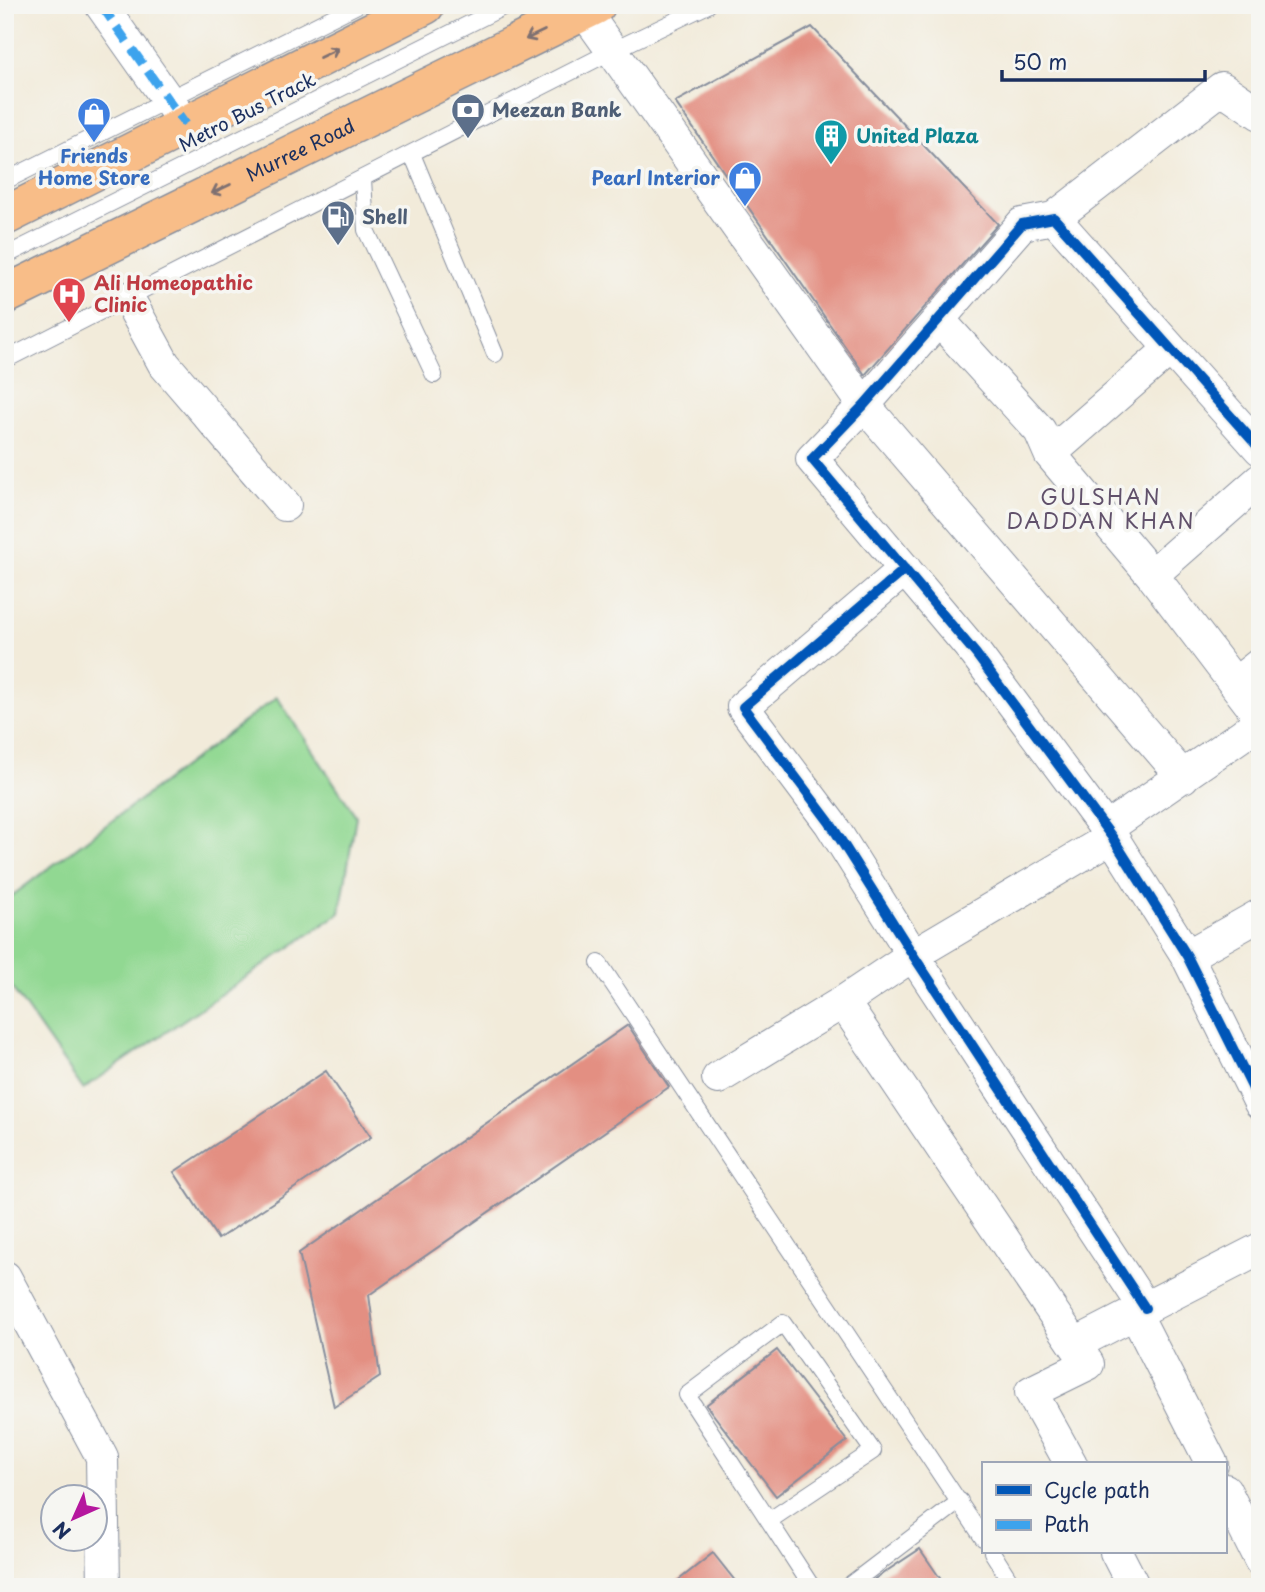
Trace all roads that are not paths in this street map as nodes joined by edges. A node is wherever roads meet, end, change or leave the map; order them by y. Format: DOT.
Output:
graph roads {
  1 [pos="101,5"];
  2 [pos="357,5"];
  3 [pos="425,5"];
  4 [pos="507,5"];
  5 [pos="708,5"];
  6 [pos="590,8"];
  7 [pos="612,51"];
  8 [pos="177,113"];
  9 [pos="1260,114"];
  10 [pos="412,154"];
  11 [pos="363,179"];
  12 [pos="5,181"];
  13 [pos="5,216"];
  14 [pos="1054,218"];
  15 [pos="5,256"];
  16 [pos="5,295"];
  17 [pos="128,298"];
  18 [pos="939,320"];
  19 [pos="1170,349"];
  20 [pos="495,354"];
  21 [pos="5,360"];
  22 [pos="434,375"];
  23 [pos="864,405"];
  24 [pos="1260,449"];
  25 [pos="1050,454"];
  26 [pos="1260,480"];
  27 [pos="285,505"];
  28 [pos="905,569"];
  29 [pos="1152,575"];
  30 [pos="1248,674"];
  31 [pos="1183,777"];
  32 [pos="1109,833"];
  33 [pos="1260,915"];
  34 [pos="913,955"];
  35 [pos="1187,956"];
  36 [pos="598,963"];
  37 [pos="843,1002"];
  38 [pos="718,1078"];
  39 [pos="1260,1103"];
  40 [pos="1260,1249"];
  41 [pos="5,1278"];
  42 [pos="1140,1310"];
  43 [pos="1075,1344"];
  44 [pos="1070,1462"];
  45 [pos="1211,1462"];
  46 [pos="1226,1492"];
  47 [pos="960,1501"];
  48 [pos="770,1520"];
  49 [pos="982,1536"];
  50 [pos="993,1554"];
  51 [pos="1117,1554"];
  52 [pos="1260,1560"];
  53 [pos="104,1587"];
  54 [pos="812,1587"];
  55 [pos="847,1587"];
  56 [pos="1014,1587"];
  57 [pos="1134,1587"];
  1 -- 8 [label="street"];
  2 -- 8 [label="lane"];
  8 -- 3 [label="main road, one-way"];
  4 -- 15 [label="lane, Metro Bus Track"];
  5 -- 7 [label="lane"];
  6 -- 7 [label="street"];
  6 -- 16 [label="main road, Murree Road, one-way"];
  7 -- 10 [label="lane"];
  7 -- 23 [label="street"];
  8 -- 12 [label="lane"];
  8 -- 13 [label="main road"];
  9 -- 14 [label="street"];
  10 -- 11 [label="lane"];
  10 -- 20 [label="lane"];
  11 -- 17 [label="lane"];
  11 -- 22 [label="lane"];
  14 -- 18 [label="street"];
  14 -- 19 [label="street"];
  17 -- 21 [label="lane"];
  17 -- 27 [label="street"];
  18 -- 23 [label="street"];
  18 -- 25 [label="street"];
  19 -- 24 [label="street"];
  19 -- 25 [label="street"];
  23 -- 28 [label="street"];
  23 -- 31 [label="street"];
  25 -- 29 [label="street"];
  26 -- 29 [label="street"];
  28 -- 32 [label="street"];
  28 -- 34 [label="street"];
  29 -- 30 [label="street"];
  30 -- 31 [label="street"];
  31 -- 32 [label="street"];
  32 -- 34 [label="street"];
  32 -- 35 [label="street"];
  33 -- 35 [label="street"];
  34 -- 37 [label="street"];
  34 -- 42 [label="street"];
  35 -- 39 [label="street"];
  36 -- 47 [label="lane"];
  37 -- 38 [label="street"];
  37 -- 43 [label="street"];
  40 -- 42 [label="street"];
  41 -- 53 [label="street"];
  42 -- 43 [label="street"];
  42 -- 45 [label="street"];
  43 -- 44 [label="street"];
  46 -- 52 [label="street"];
  47 -- 49 [label="lane"];
  47 -- 55 [label="lane"];
  48 -- 48 [label="lane"];
  48 -- 54 [label="lane"];
  50 -- 56 [label="lane"];
  51 -- 57 [label="street"];
}
